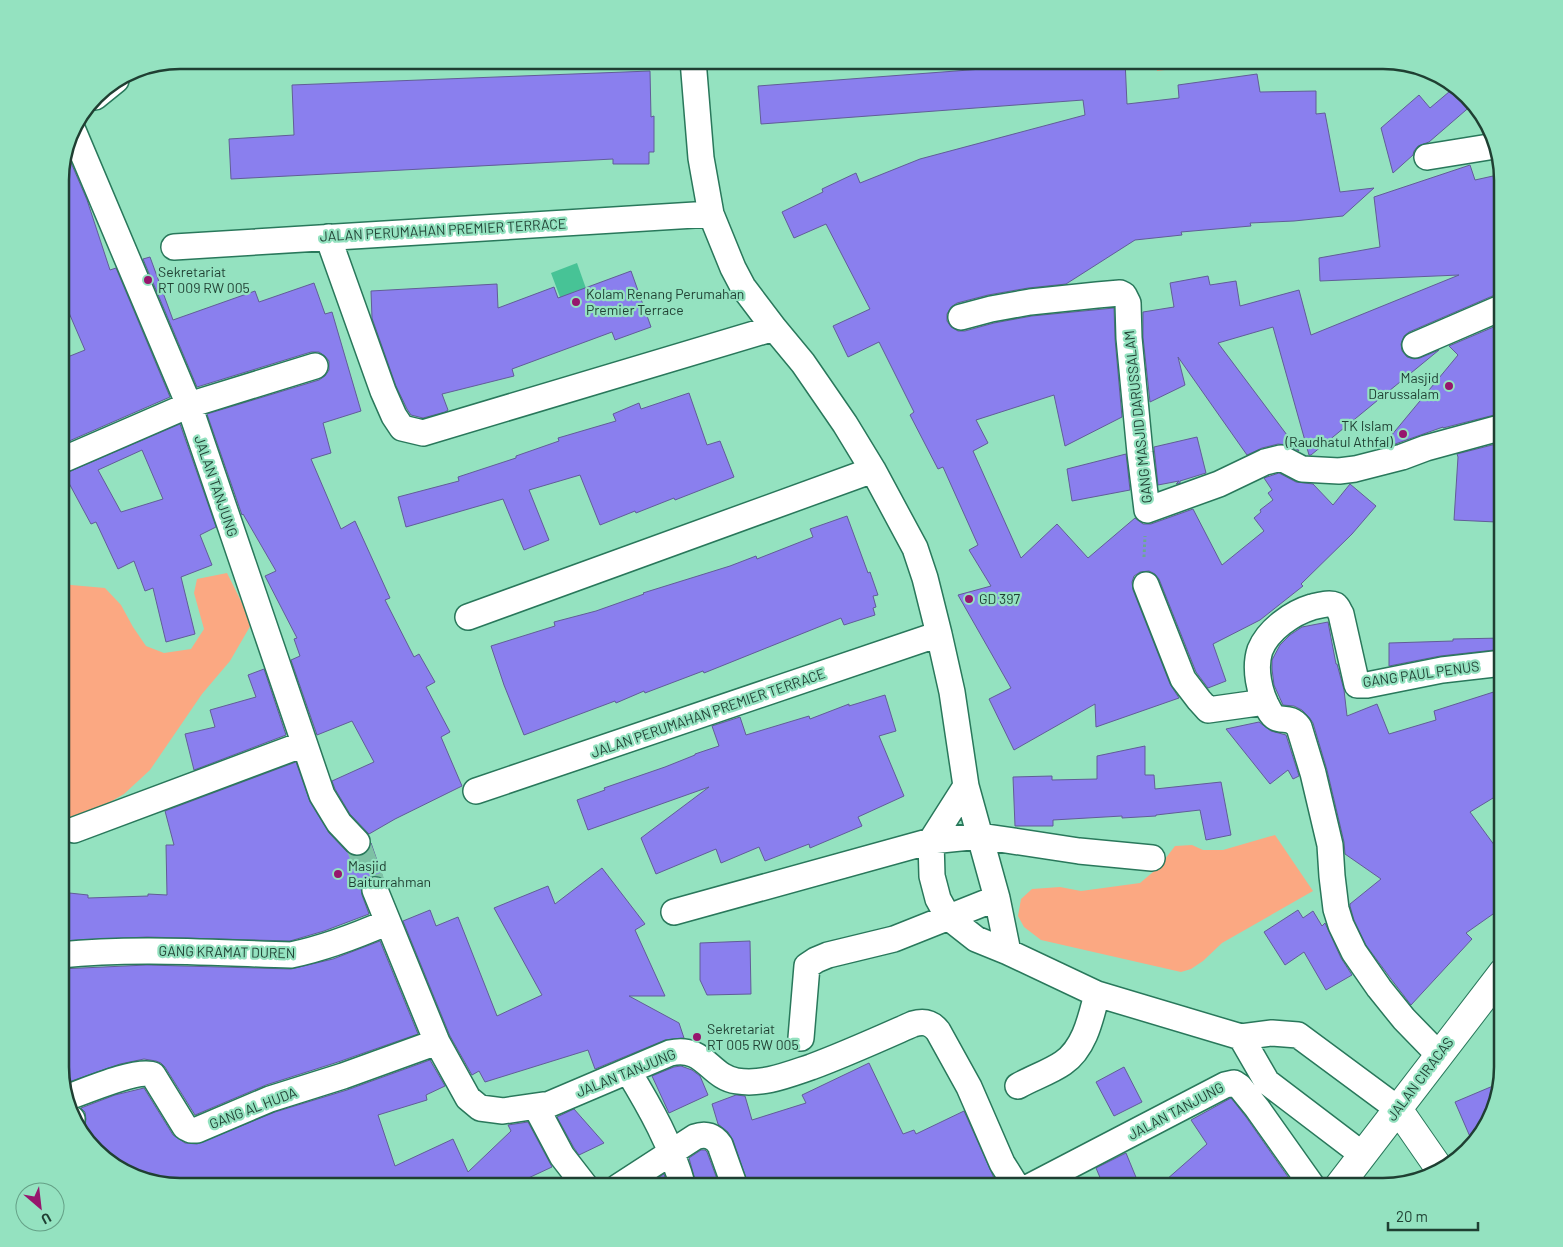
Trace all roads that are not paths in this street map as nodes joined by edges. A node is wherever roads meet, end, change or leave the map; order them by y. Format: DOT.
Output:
graph roads {
  1 [pos="694,69"];
  2 [pos="77,139"];
  3 [pos="1489,147"];
  4 [pos="1427,157"];
  5 [pos="711,214"];
  6 [pos="328,237"];
  7 [pos="174,246"];
  8 [pos="1494,311"];
  9 [pos="961,317"];
  10 [pos="774,328"];
  11 [pos="1415,345"];
  12 [pos="315,366"];
  13 [pos="189,405"];
  14 [pos="1494,429"];
  15 [pos="69,457"];
  16 [pos="873,470"];
  17 [pos="1146,585"];
  18 [pos="468,617"];
  19 [pos="940,634"];
  20 [pos="1494,664"];
  21 [pos="1265,702"];
  22 [pos="304,744"];
  23 [pos="966,786"];
  24 [pos="476,792"];
  25 [pos="74,830"];
  26 [pos="980,836"];
  27 [pos="931,841"];
  28 [pos="357,842"];
  29 [pos="1152,858"];
  30 [pos="375,890"];
  31 [pos="997,898"];
  32 [pos="674,912"];
  33 [pos="948,917"];
  34 [pos="388,922"];
  35 [pos="1008,952"];
  36 [pos="69,954"];
  37 [pos="1494,984"];
  38 [pos="1098,994"];
  39 [pos="1241,1037"];
  40 [pos="801,1038"];
  41 [pos="437,1042"];
  42 [pos="1439,1054"];
  43 [pos="628,1071"];
  44 [pos="1018,1086"];
  45 [pos="73,1096"];
  46 [pos="536,1107"];
  47 [pos="1398,1109"];
  48 [pos="671,1153"];
  49 [pos="1363,1155"];
  50 [pos="1437,1165"];
  51 [pos="579,1178"];
  52 [pos="632,1178"];
  53 [pos="680,1178"];
  54 [pos="732,1178"];
  55 [pos="1011,1178"];
  56 [pos="1046,1178"];
  57 [pos="1307,1178"];
  58 [pos="1345,1178"];
  1 -- 5 [label="street"];
  2 -- 13 [label="street, JALAN TANJUNG"];
  3 -- 4 [label="street"];
  5 -- 6 [label="street, JALAN PERUMAHAN PREMIER TERRACE"];
  5 -- 10 [label="street"];
  6 -- 7 [label="street, JALAN PERUMAHAN PREMIER TERRACE"];
  6 -- 10 [label="street"];
  8 -- 11 [label="street"];
  9 -- 14 [label="street, GANG MASJID DARUSSALAM"];
  10 -- 16 [label="street"];
  12 -- 13 [label="street"];
  13 -- 15 [label="street"];
  13 -- 22 [label="street, JALAN TANJUNG"];
  16 -- 18 [label="street"];
  16 -- 19 [label="street"];
  17 -- 21 [label="street"];
  19 -- 23 [label="street"];
  19 -- 24 [label="street, JALAN PERUMAHAN PREMIER TERRACE"];
  20 -- 21 [label="street, GANG PAUL PENUS"];
  21 -- 42 [label="street"];
  22 -- 25 [label="street"];
  22 -- 28 [label="street, JALAN TANJUNG"];
  23 -- 26 [label="street"];
  23 -- 27 [label="street"];
  26 -- 27 [label="street"];
  26 -- 29 [label="street"];
  26 -- 31 [label="street"];
  27 -- 32 [label="street"];
  27 -- 33 [label="street"];
  30 -- 34 [label="street, JALAN TANJUNG"];
  31 -- 33 [label="street"];
  31 -- 35 [label="street"];
  33 -- 35 [label="street"];
  33 -- 40 [label="street"];
  34 -- 36 [label="street, GANG KRAMAT DUREN"];
  34 -- 41 [label="street, JALAN TANJUNG"];
  35 -- 38 [label="street"];
  37 -- 42 [label="street, JALAN CIRACAS"];
  38 -- 39 [label="street"];
  38 -- 44 [label="street"];
  39 -- 47 [label="street"];
  39 -- 49 [label="street"];
  41 -- 45 [label="street, GANG AL HUDA"];
  41 -- 46 [label="street, JALAN TANJUNG"];
  42 -- 47 [label="street, JALAN CIRACAS"];
  43 -- 46 [label="street, JALAN TANJUNG"];
  43 -- 48 [label="street"];
  43 -- 55 [label="street, JALAN TANJUNG"];
  46 -- 51 [label="street"];
  47 -- 49 [label="street, JALAN CIRACAS"];
  47 -- 50 [label="street"];
  48 -- 52 [label="street"];
  48 -- 53 [label="street"];
  48 -- 54 [label="street"];
  49 -- 58 [label="street, JALAN CIRACAS"];
  56 -- 57 [label="street, JALAN TANJUNG"];
}
